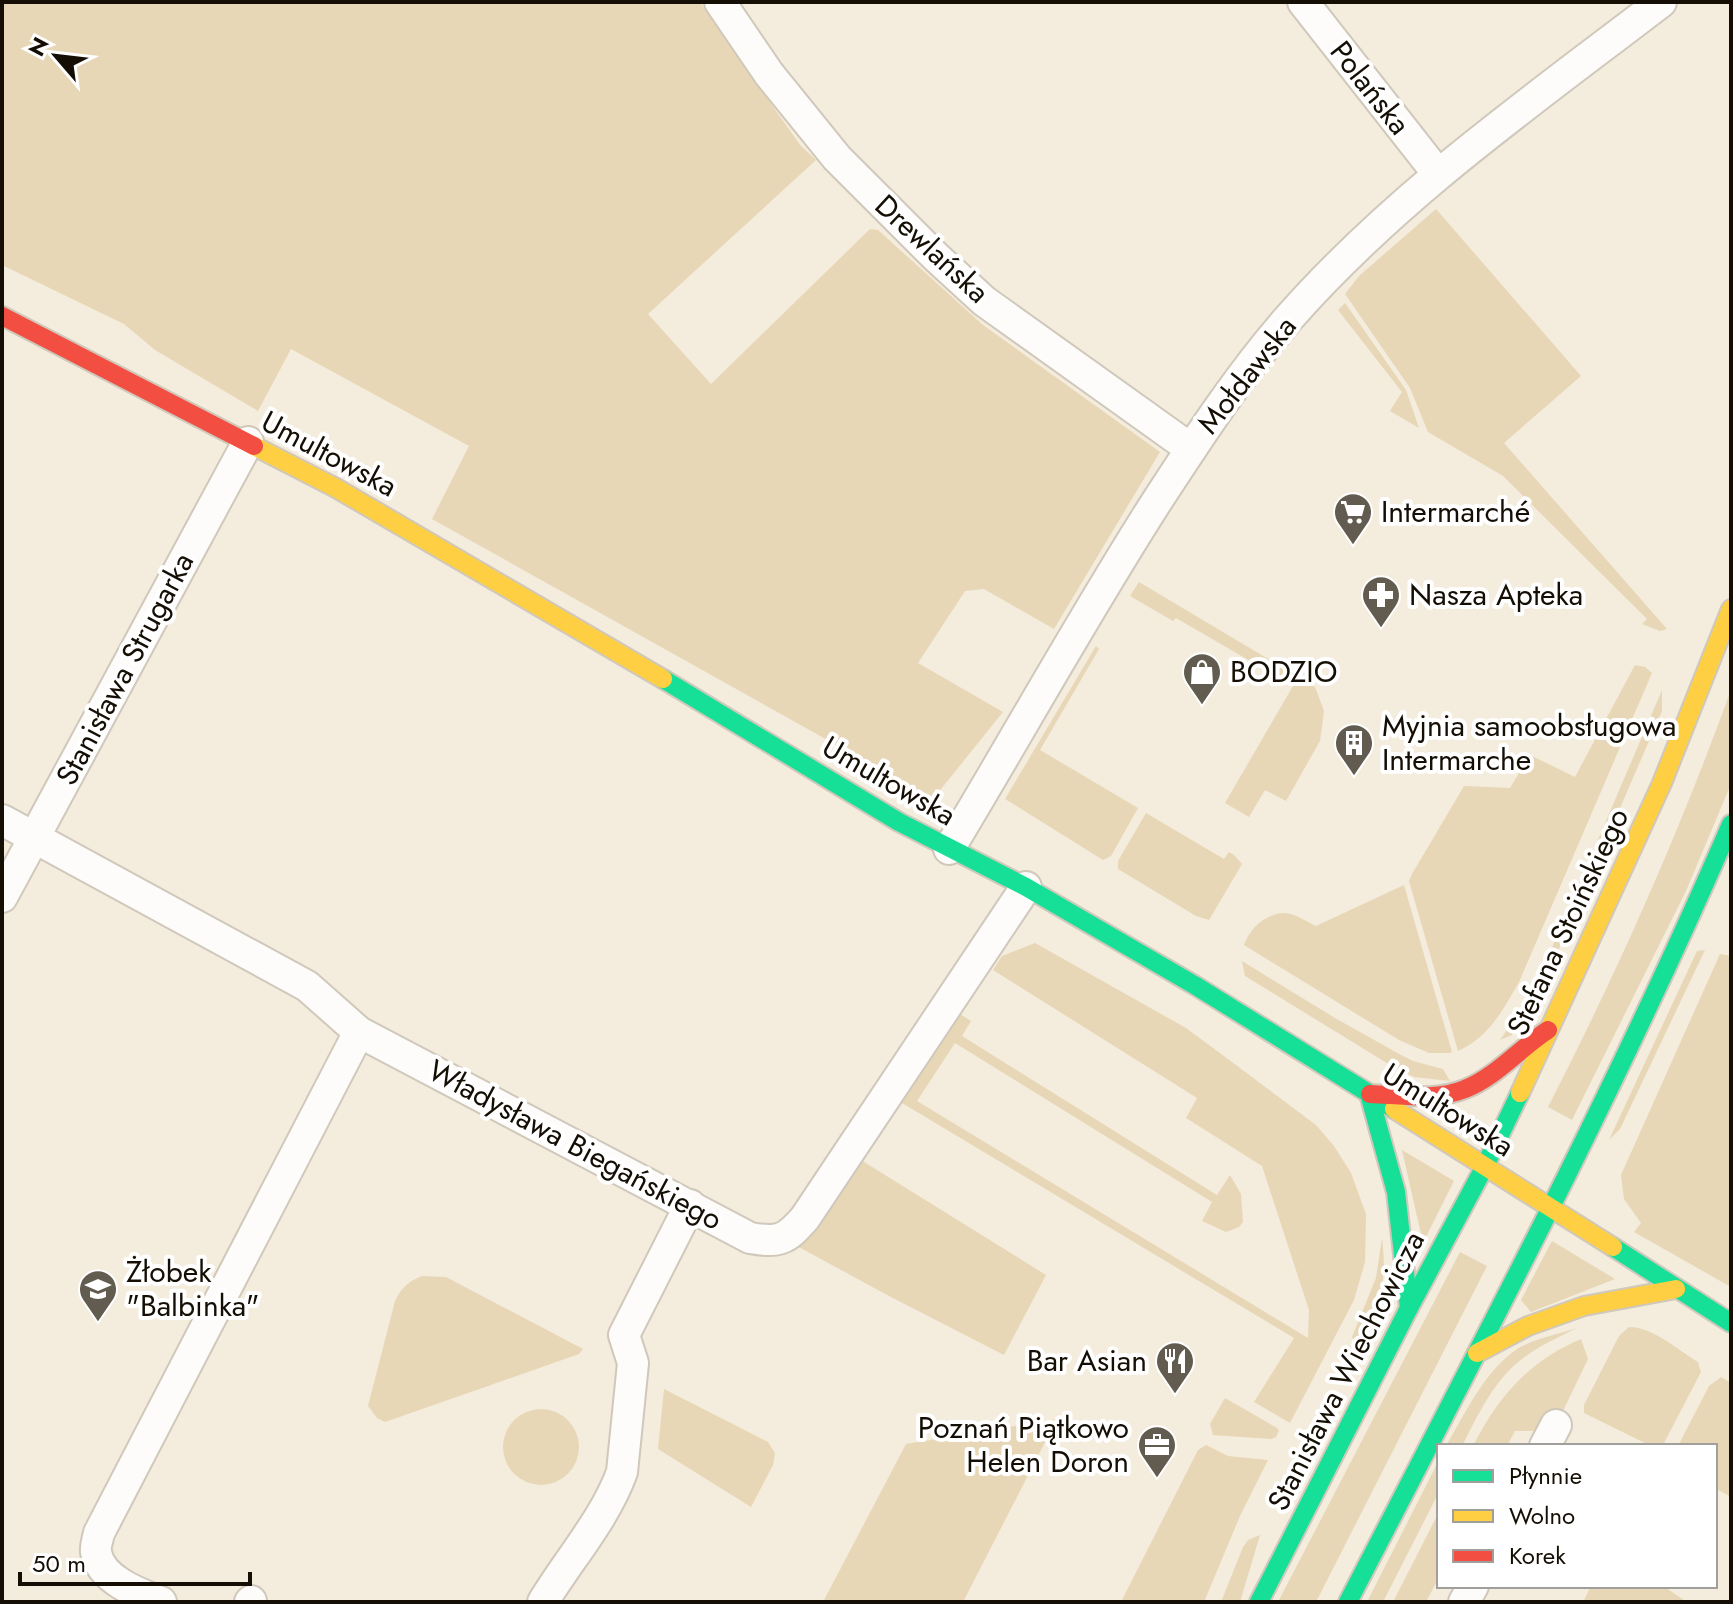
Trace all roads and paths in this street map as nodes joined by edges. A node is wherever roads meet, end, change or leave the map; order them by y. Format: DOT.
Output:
graph roads {
  1 [pos="720,2"];
  2 [pos="1303,2"];
  3 [pos="1661,2"];
  4 [pos="1438,174"];
  5 [pos="2,316"];
  6 [pos="248,442"];
  7 [pos="1191,449"];
  8 [pos="1731,609"];
  9 [pos="2,820"];
  10 [pos="1731,824"];
  11 [pos="33,839"];
  12 [pos="949,849"];
  13 [pos="1026,887"];
  14 [pos="2,897"];
  15 [pos="1552,1027"];
  16 [pos="359,1032"];
  17 [pos="1369,1094"];
  18 [pos="1485,1166"];
  19 [pos="690,1205"];
  20 [pos="1551,1207"];
  21 [pos="1676,1289"];
  22 [pos="1409,1308"];
  23 [pos="1731,1323"];
  24 [pos="1477,1353"];
  25 [pos="161,1602"];
  26 [pos="543,1602"];
  27 [pos="1259,1602"];
  28 [pos="1348,1602"];
  1 -- 7 [label="street, Drewlańska"];
  2 -- 4 [label="street, Polańska"];
  3 -- 4 [label="street, Mołdawska"];
  4 -- 7 [label="street, Mołdawska"];
  5 -- 6 [label="street, Umultowska"];
  6 -- 11 [label="street, Stanisława Strugarka"];
  6 -- 12 [label="street, Umultowska"];
  7 -- 12 [label="street, Mołdawska"];
  8 -- 15 [label="street, Stefana Stoińskiego"];
  9 -- 11 [label="street, Władysława Biegańskiego"];
  10 -- 20 [label="street"];
  11 -- 14 [label="street, Stanisława Strugarka"];
  11 -- 16 [label="street, Władysława Biegańskiego"];
  12 -- 13 [label="street, Umultowska"];
  13 -- 17 [label="street, Umultowska"];
  13 -- 19 [label="street, Władysława Biegańskiego"];
  15 -- 17 [label="street"];
  15 -- 18 [label="street, Stefana Stoińskiego"];
  16 -- 19 [label="street, Władysława Biegańskiego"];
  16 -- 25 [label="street"];
  17 -- 18 [label="street, Umultowska"];
  17 -- 22 [label="street"];
  18 -- 20 [label="street, Umultowska"];
  18 -- 22 [label="street, Stanisława Wiechowicza"];
  19 -- 26 [label="street"];
  20 -- 21 [label="street, Umultowska"];
  20 -- 24 [label="street"];
  21 -- 23 [label="street, Umultowska"];
  21 -- 24 [label="street"];
  22 -- 27 [label="street, Stanisława Wiechowicza"];
  24 -- 28 [label="street"];
}
